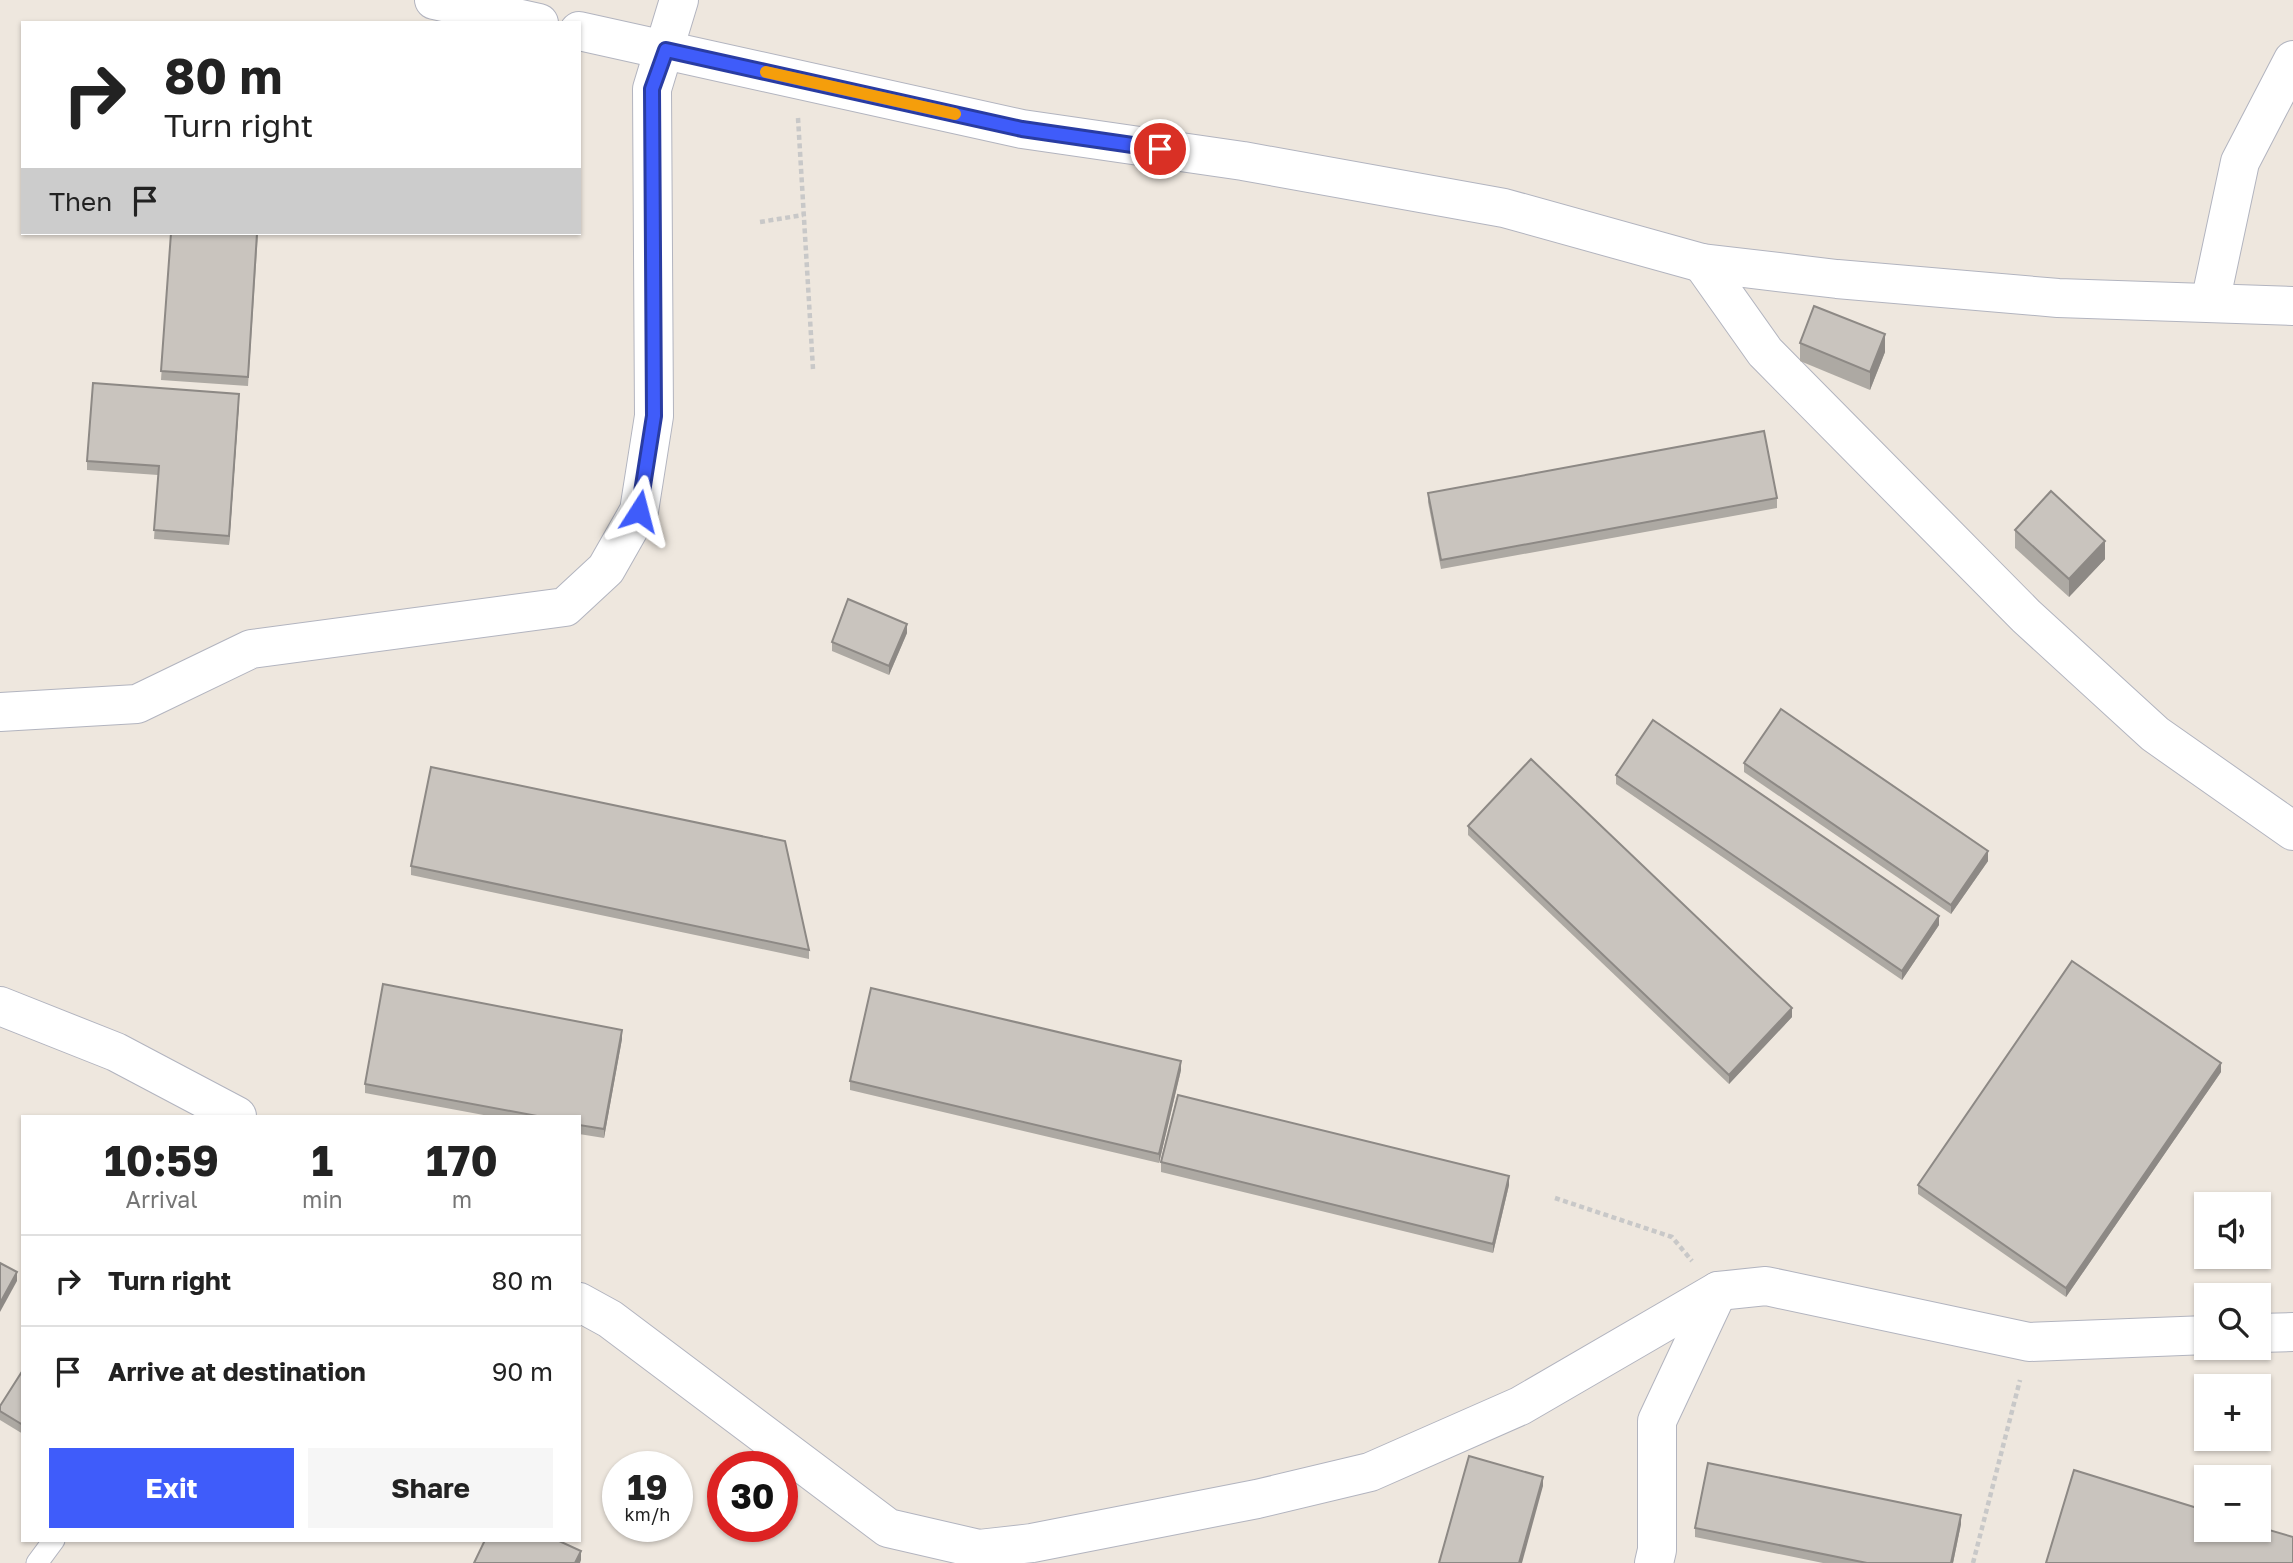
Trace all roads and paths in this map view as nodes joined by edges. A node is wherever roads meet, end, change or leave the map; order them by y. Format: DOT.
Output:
graph roads {
  1 [pos="433,0"];
  2 [pos="680,0"];
  3 [pos="530,21"];
  4 [pos="581,31"];
  5 [pos="666,50"];
  6 [pos="2293,60"];
  7 [pos="795,78"];
  8 [pos="803,215"];
  9 [pos="760,222"];
  10 [pos="1702,263"];
  11 [pos="2210,303"];
  12 [pos="2293,306"];
  13 [pos="813,369"];
  14 [pos="0,712"];
  15 [pos="2293,831"];
  16 [pos="0,1006"];
  17 [pos="235,1115"];
  18 [pos="1555,1198"];
  19 [pos="1718,1291"];
  20 [pos="581,1303"];
  21 [pos="2293,1332"];
  22 [pos="2271,1333"];
  23 [pos="2194,1336"];
  24 [pos="2029,1342"];
  25 [pos="53,1542"];
  26 [pos="1035,1553"];
  27 [pos="37,1563"];
  28 [pos="1654,1563"];
  29 [pos="1973,1563"];
  1 -- 3 [label="street"];
  2 -- 5 [label="street"];
  4 -- 5 [label="street"];
  5 -- 7 [label="street"];
  5 -- 14 [label="street"];
  6 -- 11 [label="street"];
  7 -- 8 [label="path"];
  7 -- 10 [label="street"];
  8 -- 9 [label="path"];
  8 -- 13 [label="path"];
  10 -- 11 [label="street"];
  10 -- 15 [label="street"];
  11 -- 12 [label="street"];
  16 -- 17 [label="street"];
  18 -- 19 [label="path"];
  19 -- 24 [label="street"];
  19 -- 26 [label="street"];
  19 -- 28 [label="street"];
  20 -- 26 [label="street"];
  21 -- 22 [label="street"];
  23 -- 24 [label="street"];
  24 -- 29 [label="path"];
  25 -- 27 [label="lane"];
}
